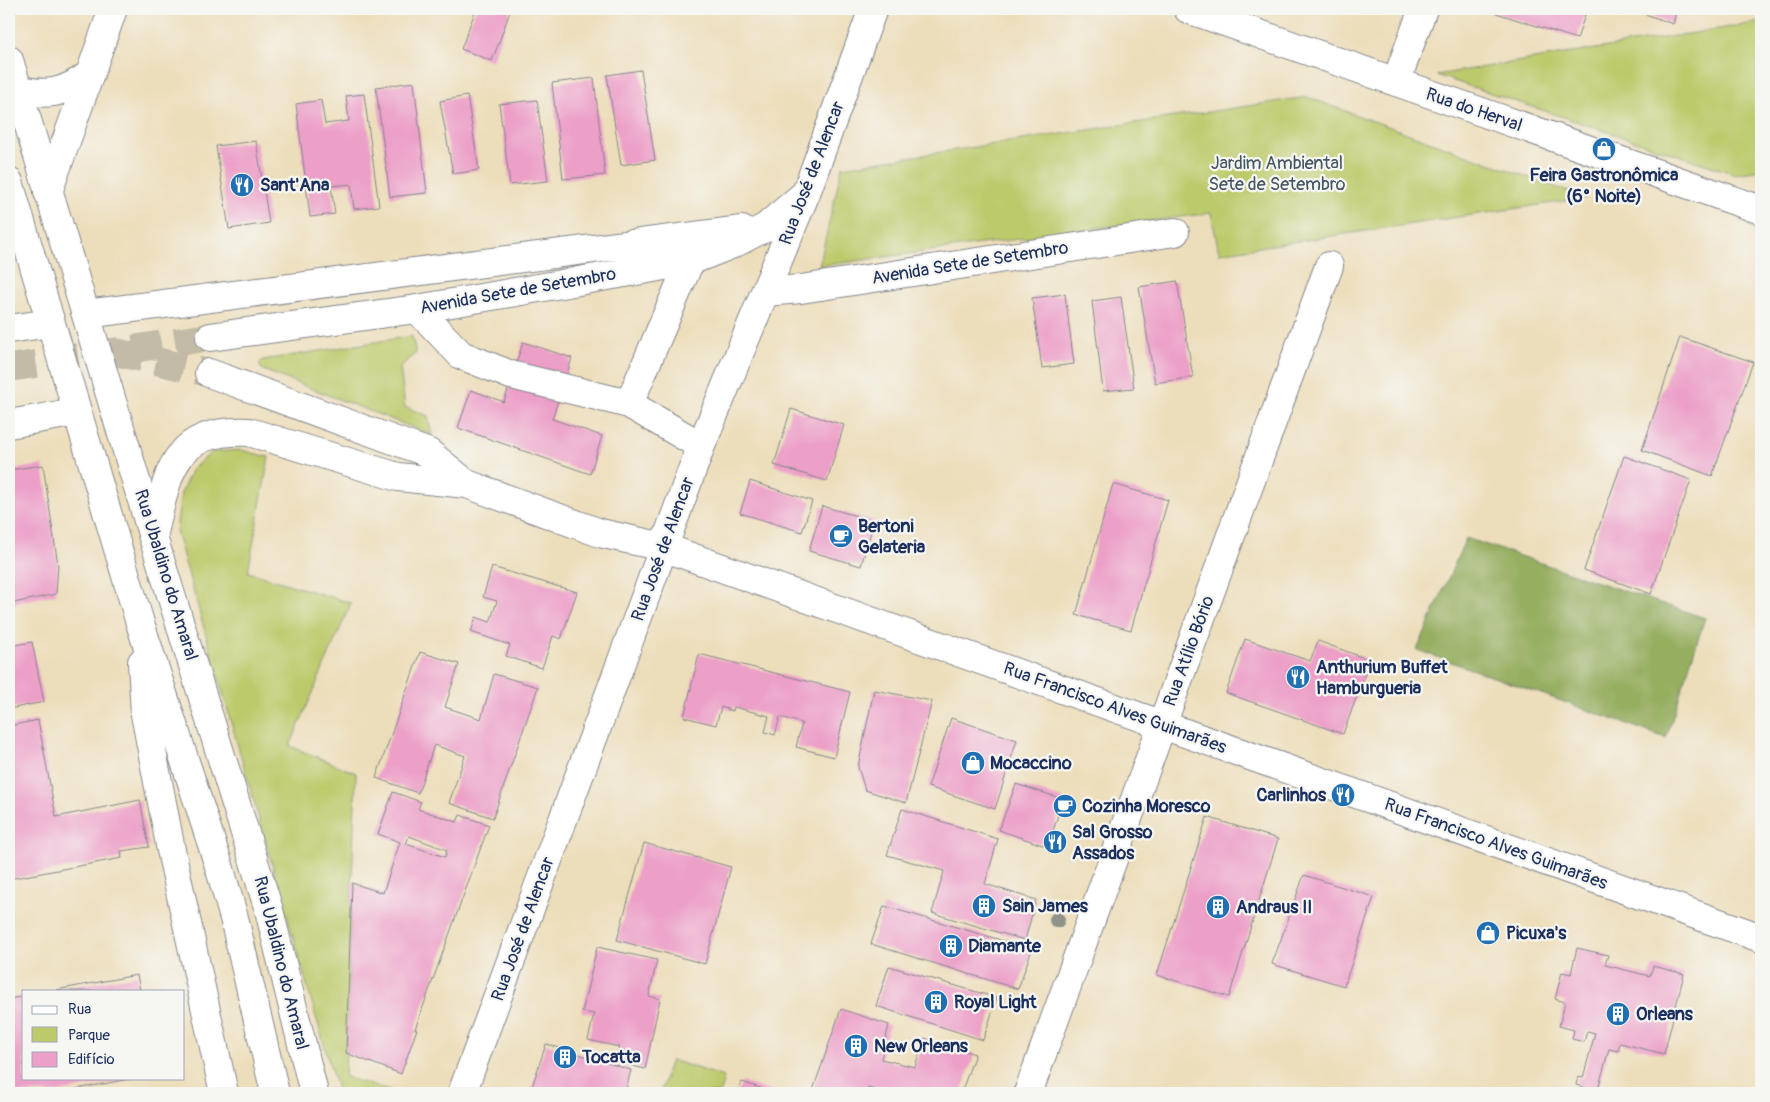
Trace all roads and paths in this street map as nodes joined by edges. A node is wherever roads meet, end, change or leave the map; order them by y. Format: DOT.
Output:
graph roads {
  1 [pos="113,9"];
  2 [pos="873,9"];
  3 [pos="1188,9"];
  4 [pos="1423,9"];
  5 [pos="9,60"];
  6 [pos="88,75"];
  7 [pos="1396,82"];
  8 [pos="18,89"];
  9 [pos="9,182"];
  10 [pos="48,192"];
  11 [pos="806,193"];
  12 [pos="1761,210"];
  13 [pos="766,227"];
  14 [pos="1175,232"];
  15 [pos="690,261"];
  16 [pos="1329,266"];
  17 [pos="765,292"];
  18 [pos="417,308"];
  19 [pos="86,314"];
  20 [pos="51,323"];
  21 [pos="9,329"];
  22 [pos="210,337"];
  23 [pos="210,373"];
  24 [pos="629,404"];
  25 [pos="77,412"];
  26 [pos="9,424"];
  27 [pos="701,446"];
  28 [pos="467,484"];
  29 [pos="675,516"];
  30 [pos="600,534"];
  31 [pos="153,538"];
  32 [pos="663,547"];
  33 [pos="140,623"];
  34 [pos="1162,725"];
  35 [pos="1761,938"];
  36 [pos="224,1093"];
  37 [pos="275,1093"];
  38 [pos="314,1093"];
  39 [pos="462,1093"];
  40 [pos="1028,1093"];
  1 -- 6 [label="street"];
  2 -- 11 [label="street, Rua José de Alencar"];
  3 -- 7 [label="street, Rua do Herval"];
  4 -- 7 [label="street"];
  5 -- 8 [label="street, Rua Ubaldino do Amaral"];
  6 -- 8 [label="street"];
  6 -- 10 [label="street"];
  7 -- 12 [label="street, Rua do Herval"];
  8 -- 10 [label="street, Rua Ubaldino do Amaral"];
  9 -- 20 [label="street, Rua Ubaldino do Amaral"];
  10 -- 19 [label="street, Rua Ubaldino do Amaral"];
  11 -- 13 [label="street, Avenida Sete de Setembro"];
  11 -- 17 [label="street, Rua José de Alencar"];
  13 -- 15 [label="street, Avenida Sete de Setembro"];
  13 -- 19 [label="street"];
  14 -- 17 [label="street, Avenida Sete de Setembro"];
  15 -- 18 [label="street, Avenida Sete de Setembro"];
  15 -- 24 [label="street"];
  16 -- 34 [label="street, Rua Atílio Bório"];
  17 -- 27 [label="street, Rua José de Alencar"];
  18 -- 22 [label="street, Avenida Sete de Setembro"];
  18 -- 24 [label="street"];
  19 -- 31 [label="street, Rua Ubaldino do Amaral"];
  20 -- 21 [label="street"];
  20 -- 25 [label="street, Rua Ubaldino do Amaral"];
  23 -- 28 [label="street, Rua Francisco Alves Guimarães"];
  24 -- 27 [label="street"];
  25 -- 26 [label="street"];
  25 -- 33 [label="street, Rua Ubaldino do Amaral"];
  27 -- 29 [label="street, Rua José de Alencar"];
  28 -- 30 [label="street, Rua Francisco Alves Guimarães"];
  28 -- 31 [label="street, Rua Francisco Alves Guimarães"];
  29 -- 30 [label="street"];
  29 -- 32 [label="street, Rua José de Alencar"];
  30 -- 32 [label="street, Rua Francisco Alves Guimarães"];
  31 -- 38 [label="street, Rua Ubaldino do Amaral"];
  32 -- 34 [label="street, Rua Francisco Alves Guimarães"];
  32 -- 39 [label="street, Rua José de Alencar"];
  33 -- 36 [label="street"];
  33 -- 37 [label="street, Rua Ubaldino do Amaral"];
  34 -- 35 [label="street, Rua Francisco Alves Guimarães"];
  34 -- 40 [label="street, Rua Atílio Bório"];
}
